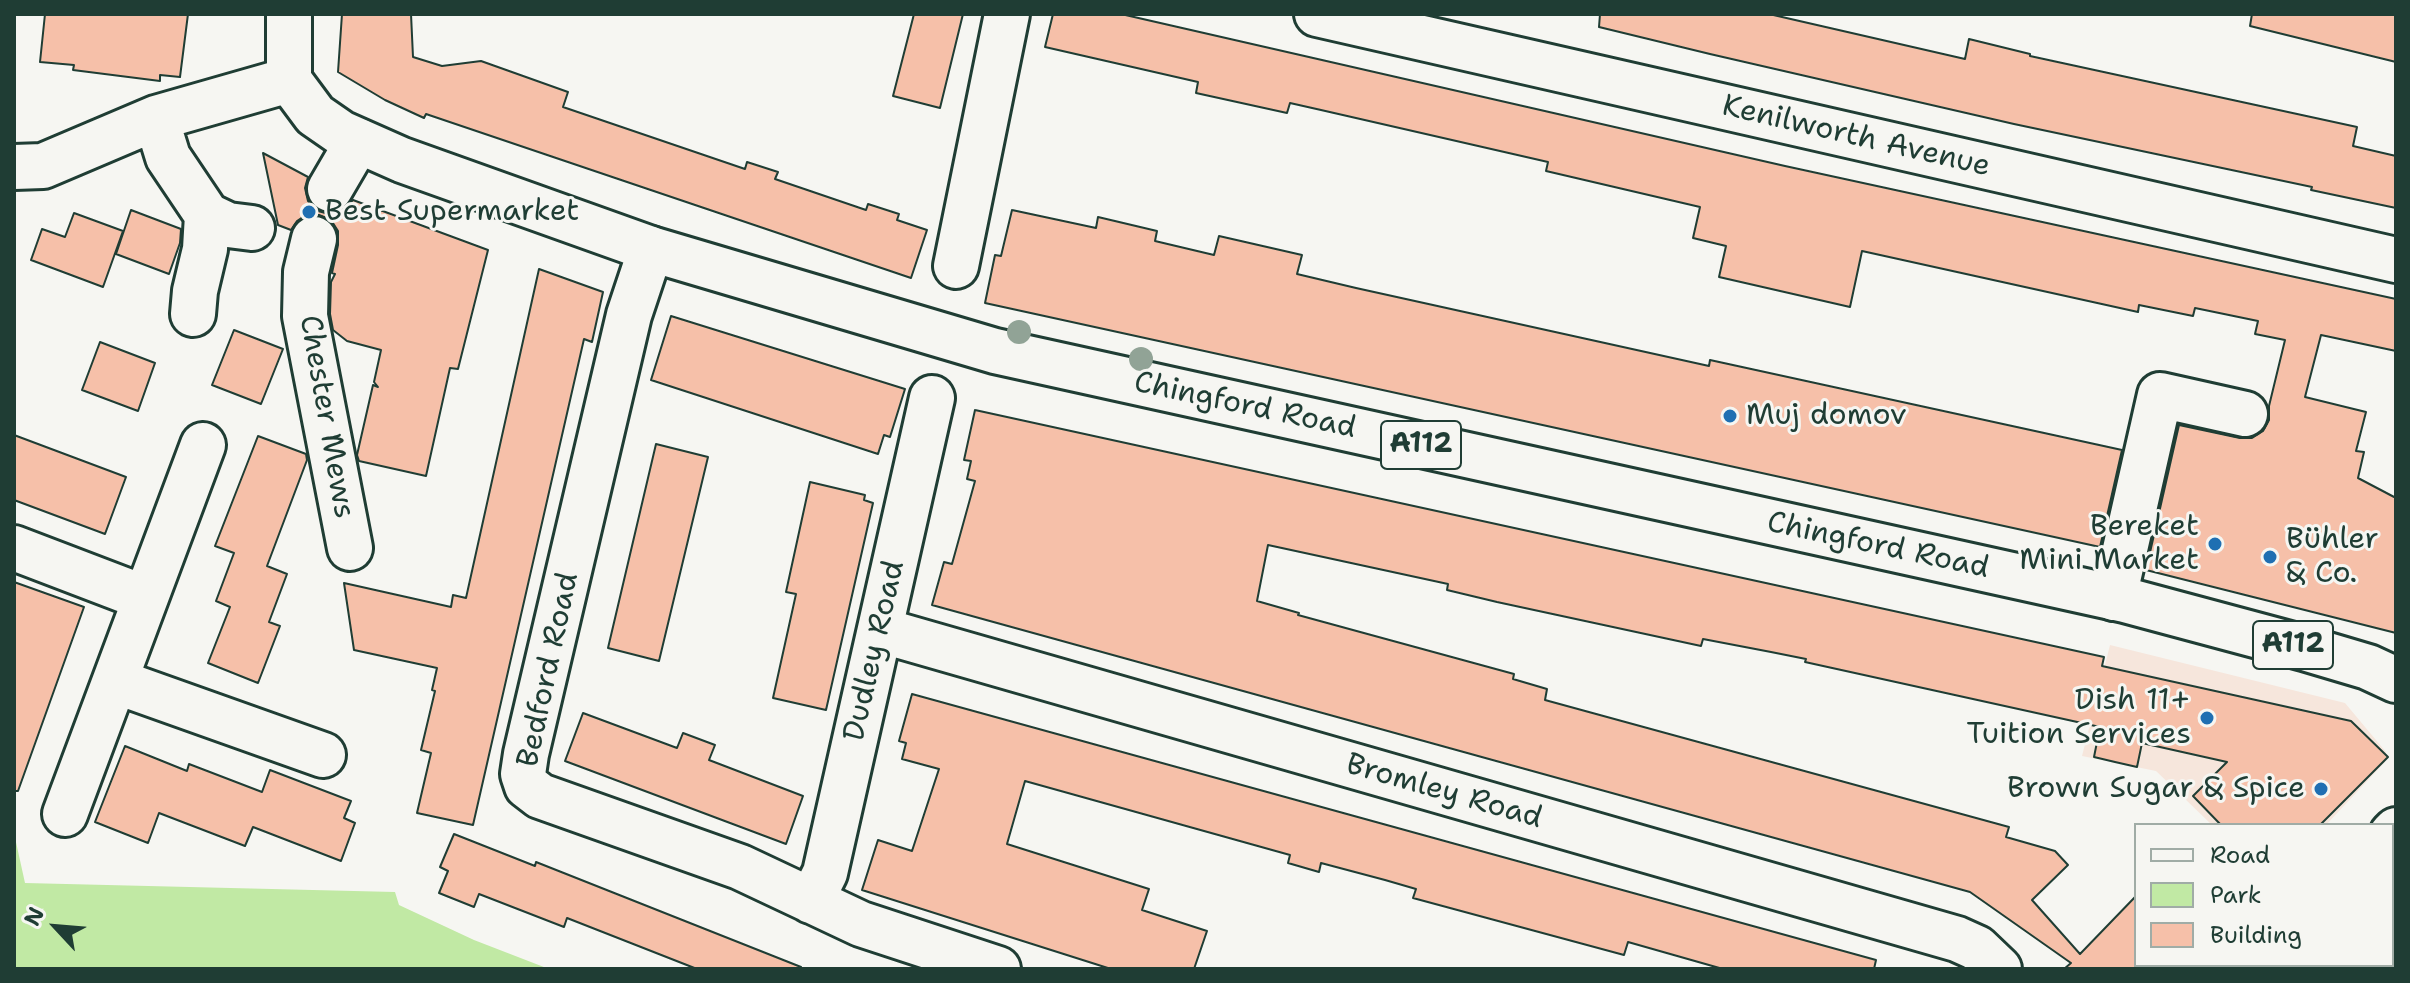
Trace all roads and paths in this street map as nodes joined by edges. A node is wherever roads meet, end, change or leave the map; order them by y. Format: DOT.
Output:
graph roads {
  1 [pos="289,14"];
  2 [pos="1007,14"];
  3 [pos="1317,14"];
  4 [pos="289,80"];
  5 [pos="156,118"];
  6 [pos="358,141"];
  7 [pos="14,167"];
  8 [pos="330,189"];
  9 [pos="207,215"];
  10 [pos="252,228"];
  11 [pos="314,239"];
  12 [pos="651,249"];
  13 [pos="2396,260"];
  14 [pos="956,266"];
  15 [pos="193,314"];
  16 [pos="932,398"];
  17 [pos="2245,414"];
  18 [pos="203,445"];
  19 [pos="14,548"];
  20 [pos="350,548"];
  21 [pos="145,598"];
  22 [pos="2114,598"];
  23 [pos="880,630"];
  24 [pos="2396,680"];
  25 [pos="115,681"];
  26 [pos="323,755"];
  27 [pos="65,814"];
  28 [pos="811,901"];
  29 [pos="998,969"];
  30 [pos="1999,969"];
  1 -- 4 [label="street"];
  2 -- 14 [label="street"];
  3 -- 13 [label="street, Kenilworth Avenue"];
  4 -- 5 [label="street"];
  4 -- 6 [label="street, Chingford Road / A112"];
  5 -- 7 [label="street"];
  5 -- 9 [label="street"];
  6 -- 8 [label="street"];
  6 -- 12 [label="street, Chingford Road / A112"];
  9 -- 10 [label="street"];
  9 -- 15 [label="street"];
  11 -- 20 [label="street, Chester Mews"];
  12 -- 22 [label="street, Chingford Road / A112"];
  12 -- 28 [label="street, Bedford Road"];
  16 -- 23 [label="street, Dudley Road"];
  17 -- 22 [label="street"];
  18 -- 21 [label="street"];
  19 -- 21 [label="street"];
  21 -- 25 [label="street"];
  22 -- 24 [label="street, Chingford Road / A112"];
  23 -- 28 [label="street, Dudley Road"];
  23 -- 30 [label="street, Bromley Road"];
  25 -- 26 [label="street"];
  25 -- 27 [label="street"];
  28 -- 29 [label="street, Bedford Road"];
}
